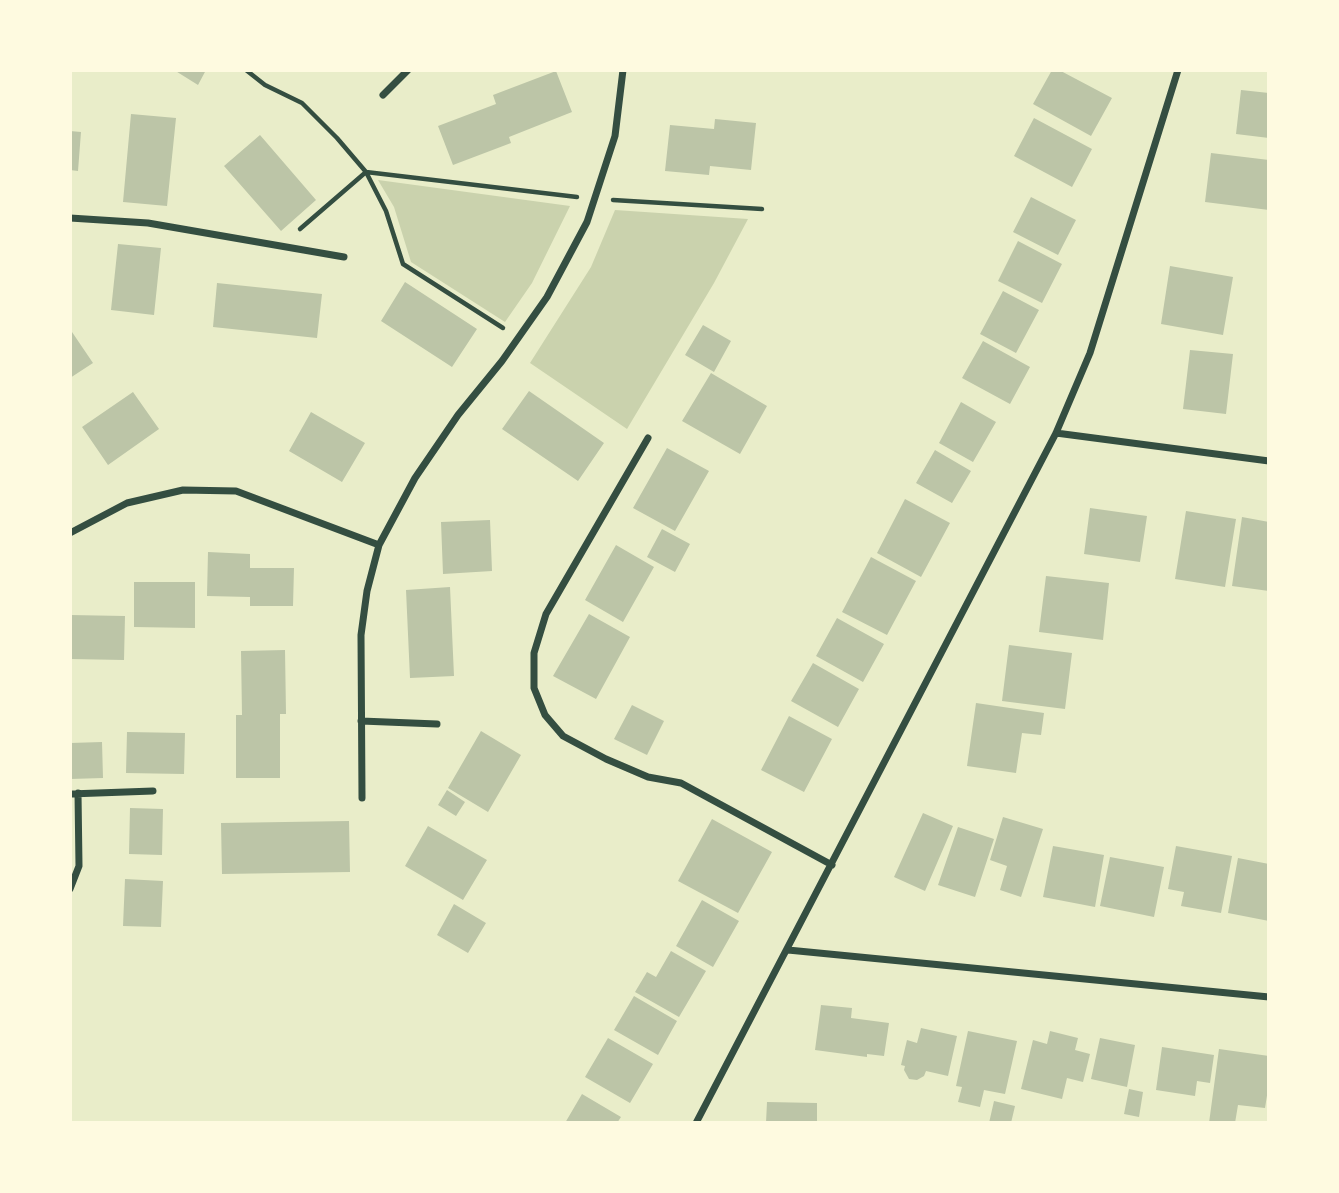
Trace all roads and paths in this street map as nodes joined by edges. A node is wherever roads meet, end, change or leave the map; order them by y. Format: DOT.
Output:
graph roads {
  1 [pos="246,70"];
  2 [pos="408,70"];
  3 [pos="623,70"];
  4 [pos="1178,70"];
  5 [pos="383,95"];
  6 [pos="366,172"];
  7 [pos="595,199"];
  8 [pos="762,209"];
  9 [pos="70,218"];
  10 [pos="281,246"];
  11 [pos="344,257"];
  12 [pos="518,338"];
  13 [pos="1056,433"];
  14 [pos="648,439"];
  15 [pos="1269,461"];
  16 [pos="70,533"];
  17 [pos="379,545"];
  18 [pos="361,721"];
  19 [pos="437,724"];
  20 [pos="152,791"];
  21 [pos="74,793"];
  22 [pos="362,798"];
  23 [pos="832,865"];
  24 [pos="70,889"];
  25 [pos="788,950"];
  26 [pos="1269,997"];
  27 [pos="696,1123"];
  1 -- 6 [label="path"];
  2 -- 5 [label="street"];
  3 -- 7 [label="street"];
  4 -- 13 [label="street"];
  6 -- 7 [label="path"];
  6 -- 10 [label="path"];
  6 -- 12 [label="path"];
  7 -- 8 [label="path"];
  7 -- 12 [label="street"];
  9 -- 10 [label="street"];
  10 -- 11 [label="street"];
  12 -- 17 [label="street"];
  13 -- 15 [label="street"];
  13 -- 23 [label="street"];
  14 -- 23 [label="street"];
  16 -- 17 [label="street"];
  17 -- 18 [label="street"];
  18 -- 19 [label="street"];
  18 -- 22 [label="street"];
  20 -- 21 [label="street"];
  21 -- 24 [label="street"];
  23 -- 25 [label="street"];
  25 -- 26 [label="street"];
  25 -- 27 [label="street"];
}
